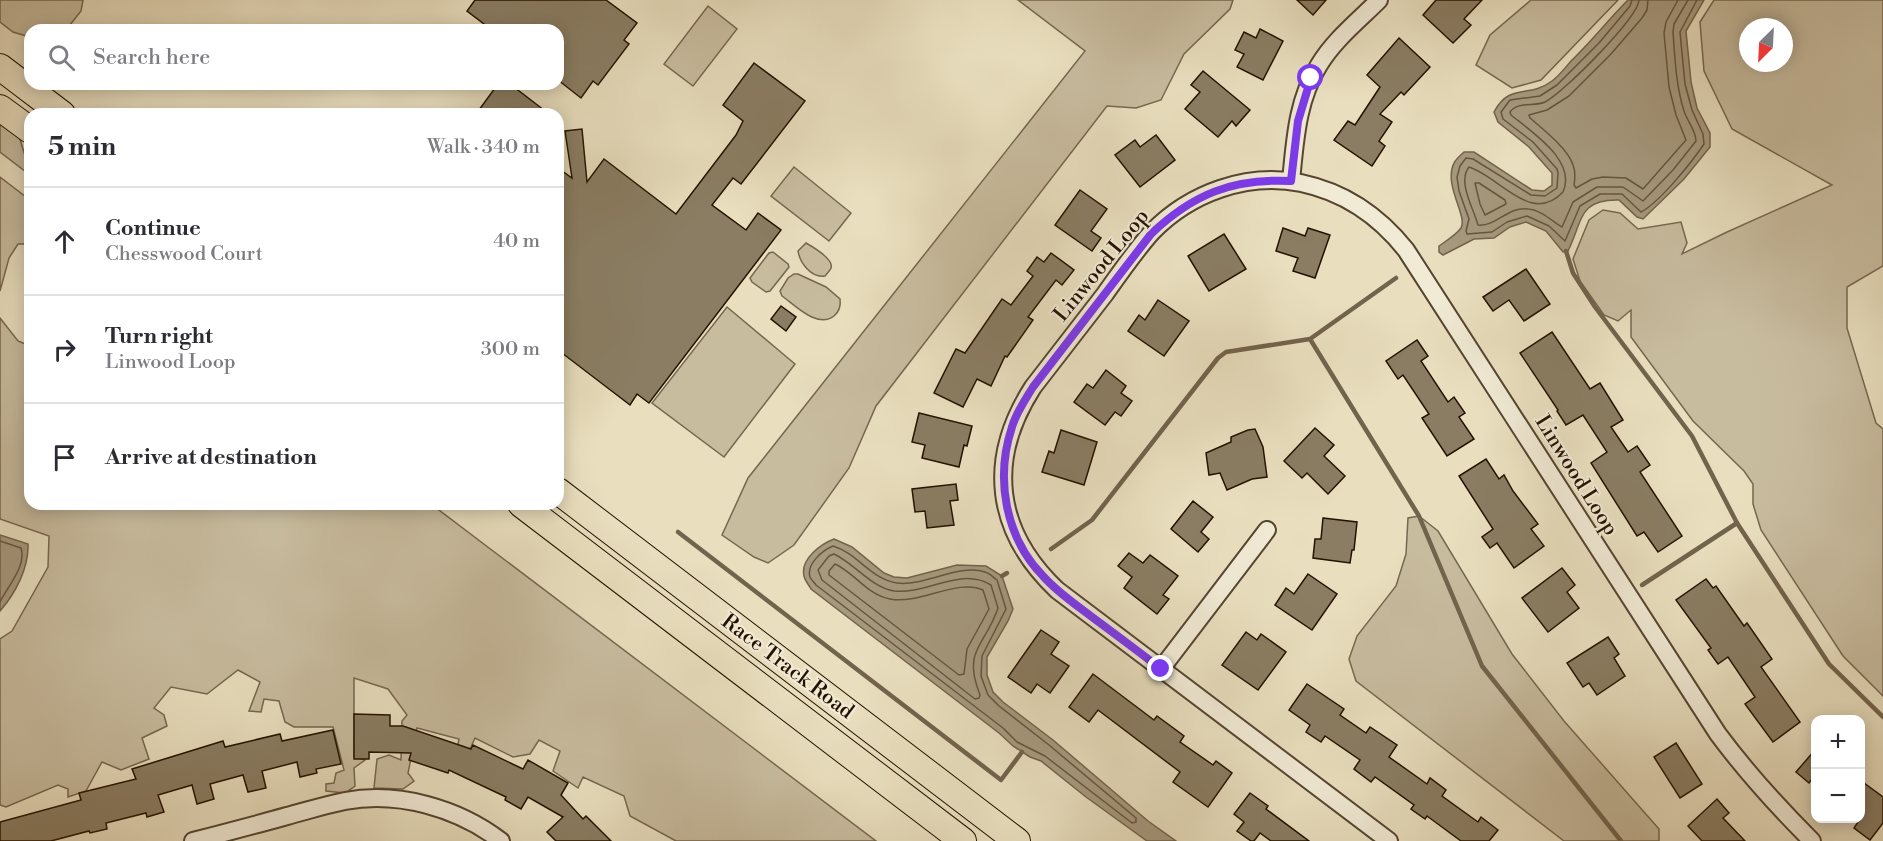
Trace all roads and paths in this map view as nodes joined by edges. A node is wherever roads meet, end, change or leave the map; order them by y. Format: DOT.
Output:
graph roads {
  1 [pos="1379,0"];
  2 [pos="0,67"];
  3 [pos="24,85"];
  4 [pos="30,90"];
  5 [pos="0,108"];
  6 [pos="54,108"];
  7 [pos="24,126"];
  8 [pos="1291,181"];
  9 [pos="564,496"];
  10 [pos="529,510"];
  11 [pos="602,524"];
  12 [pos="554,529"];
  13 [pos="1267,530"];
  14 [pos="1161,669"];
  15 [pos="193,841"];
  16 [pos="501,841"];
  17 [pos="963,841"];
  18 [pos="1017,841"];
  19 [pos="1389,841"];
  20 [pos="1812,841"];
  1 -- 8 [label="street"];
  2 -- 3 [label="main road"];
  4 -- 6 [label="main road"];
  5 -- 7 [label="main road"];
  8 -- 14 [label="street, Linwood Loop"];
  8 -- 20 [label="street, Linwood Loop"];
  9 -- 11 [label="main road, Race Track Road"];
  10 -- 12 [label="main road, Race Track Road"];
  11 -- 12 [label="main road"];
  11 -- 18 [label="main road, Race Track Road"];
  12 -- 17 [label="main road, Race Track Road"];
  13 -- 14 [label="street"];
  14 -- 19 [label="street, Linwood Loop"];
  15 -- 16 [label="street"];
}
